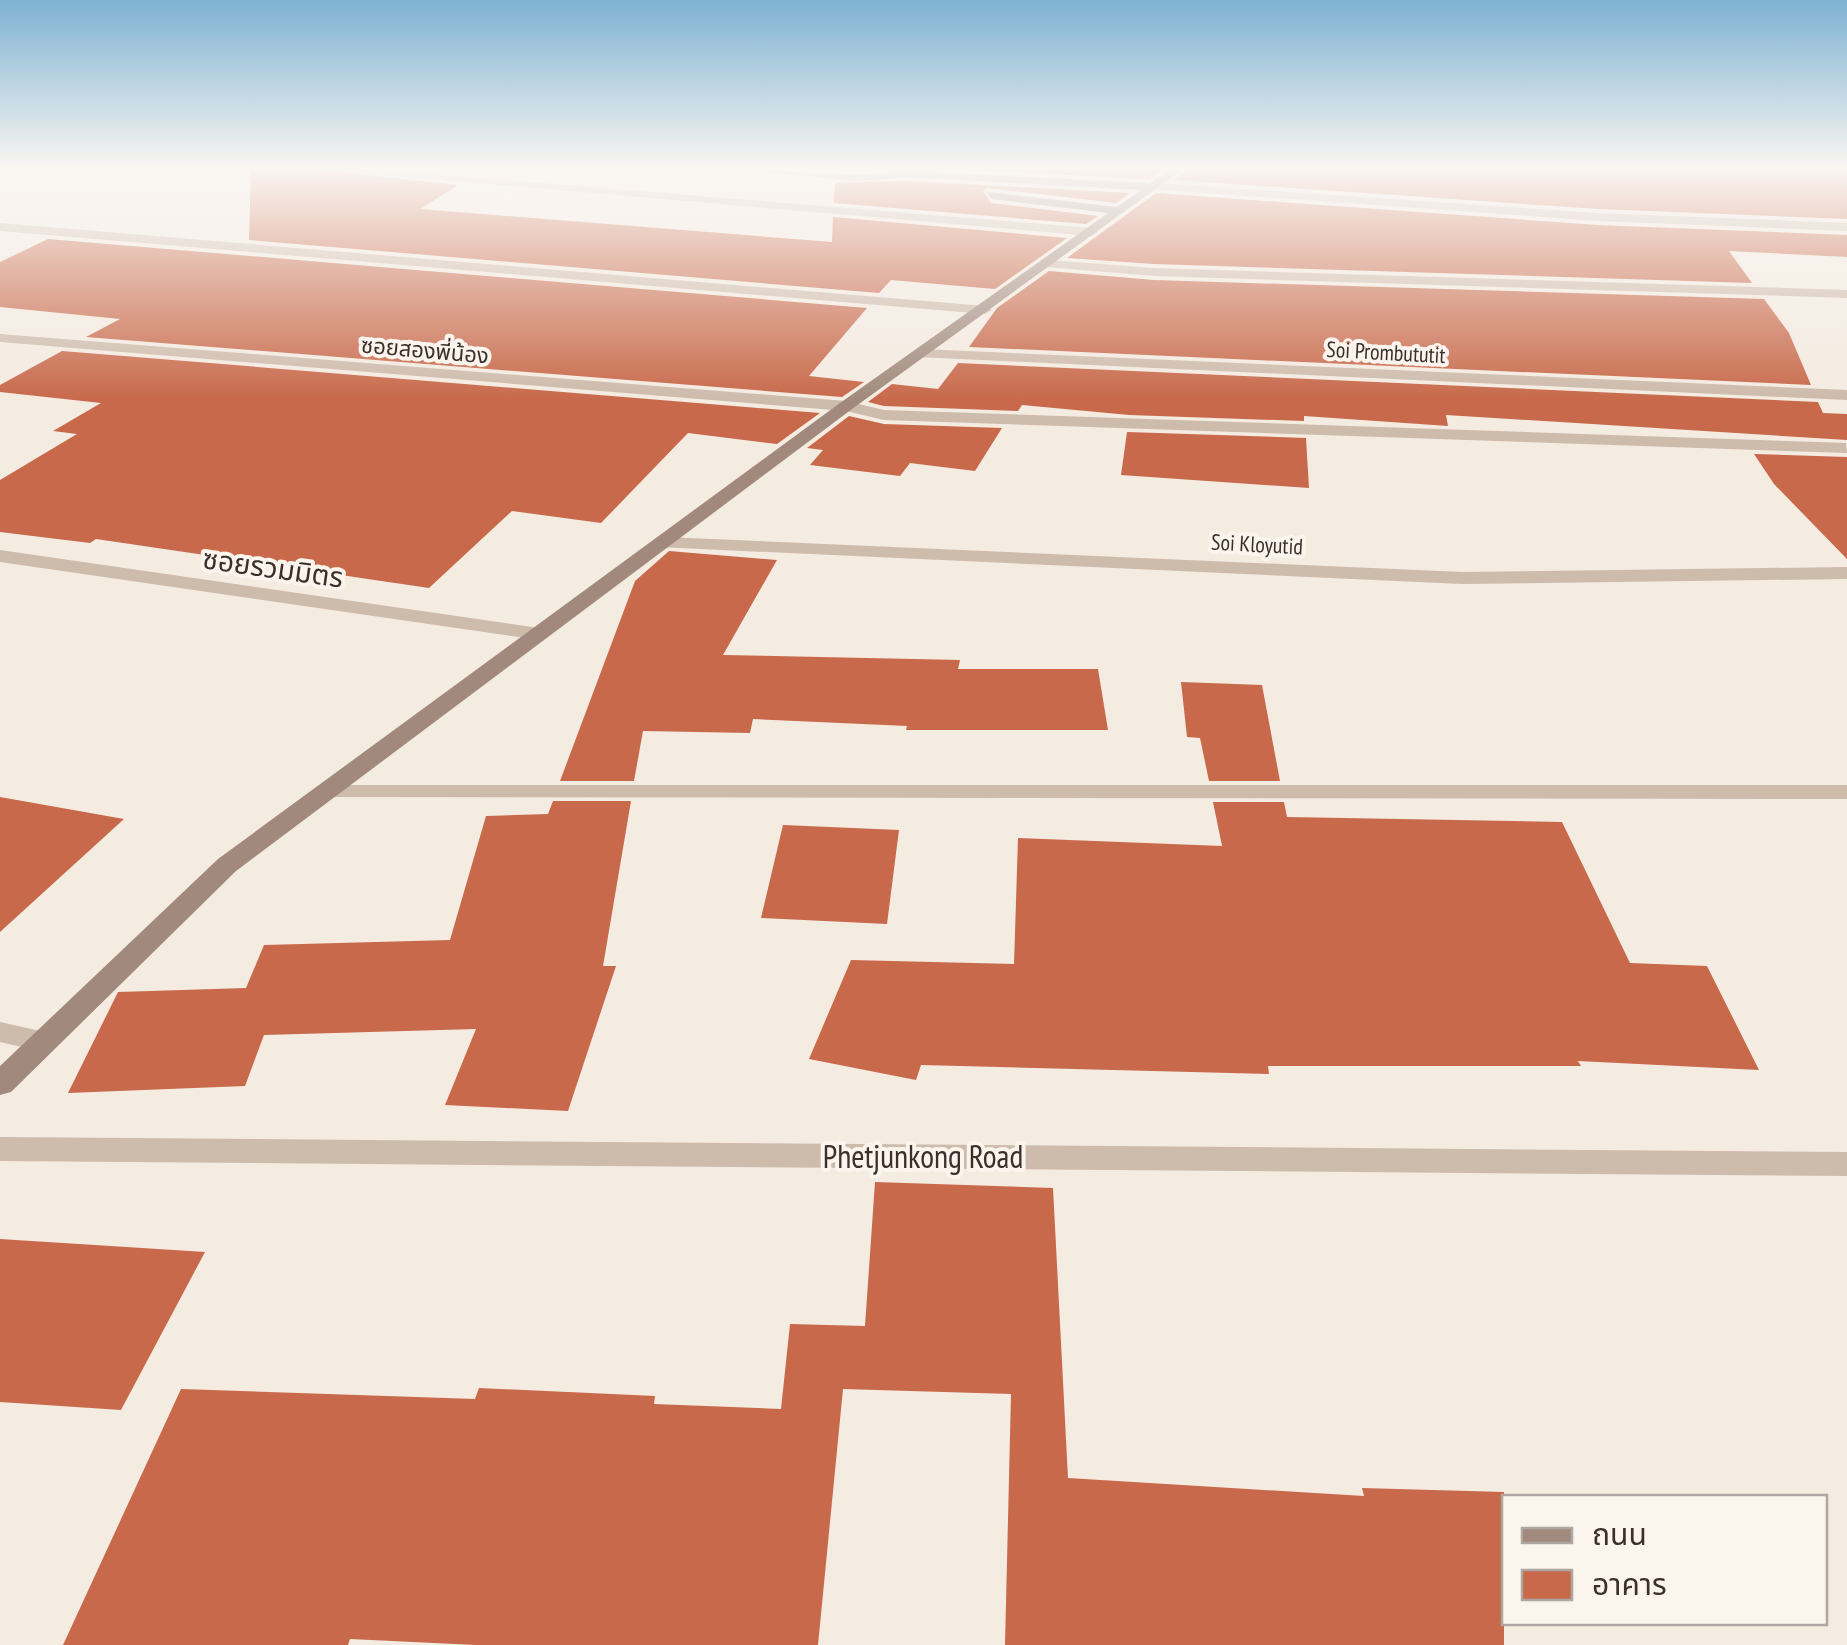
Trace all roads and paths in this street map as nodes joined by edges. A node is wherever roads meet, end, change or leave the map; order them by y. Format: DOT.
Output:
graph roads {
  1 [pos="223,246"];
  2 [pos="1074,246"];
  3 [pos="1049,264"];
  4 [pos="1847,294"];
  5 [pos="985,310"];
  6 [pos="0,338"];
  7 [pos="922,354"];
  8 [pos="1847,396"];
  9 [pos="846,406"];
  10 [pos="1846,448"];
  11 [pos="665,543"];
  12 [pos="0,556"];
  13 [pos="1847,574"];
  14 [pos="539,634"];
  15 [pos="326,792"];
  16 [pos="1847,792"];
  17 [pos="0,1032"];
  18 [pos="44,1041"];
  19 [pos="0,1084"];
  20 [pos="0,1148"];
  21 [pos="1847,1164"];
  1 -- 5 [label="street"];
  2 -- 3 [label="street"];
  3 -- 4 [label="street"];
  3 -- 5 [label="street"];
  5 -- 7 [label="street"];
  6 -- 9 [label="street, ซอยสองพี่น้อง"];
  7 -- 8 [label="street, Soi Prombututit"];
  7 -- 9 [label="street"];
  9 -- 10 [label="street, ซอยสองพี่น้อง"];
  9 -- 11 [label="street"];
  11 -- 13 [label="street, Soi Kloyutid"];
  11 -- 14 [label="street"];
  12 -- 14 [label="street, ซอยรวมมิตร"];
  14 -- 15 [label="street"];
  15 -- 16 [label="street"];
  15 -- 18 [label="street"];
  17 -- 18 [label="street"];
  18 -- 19 [label="street"];
  20 -- 21 [label="street, Phetjunkong Road"];
}
